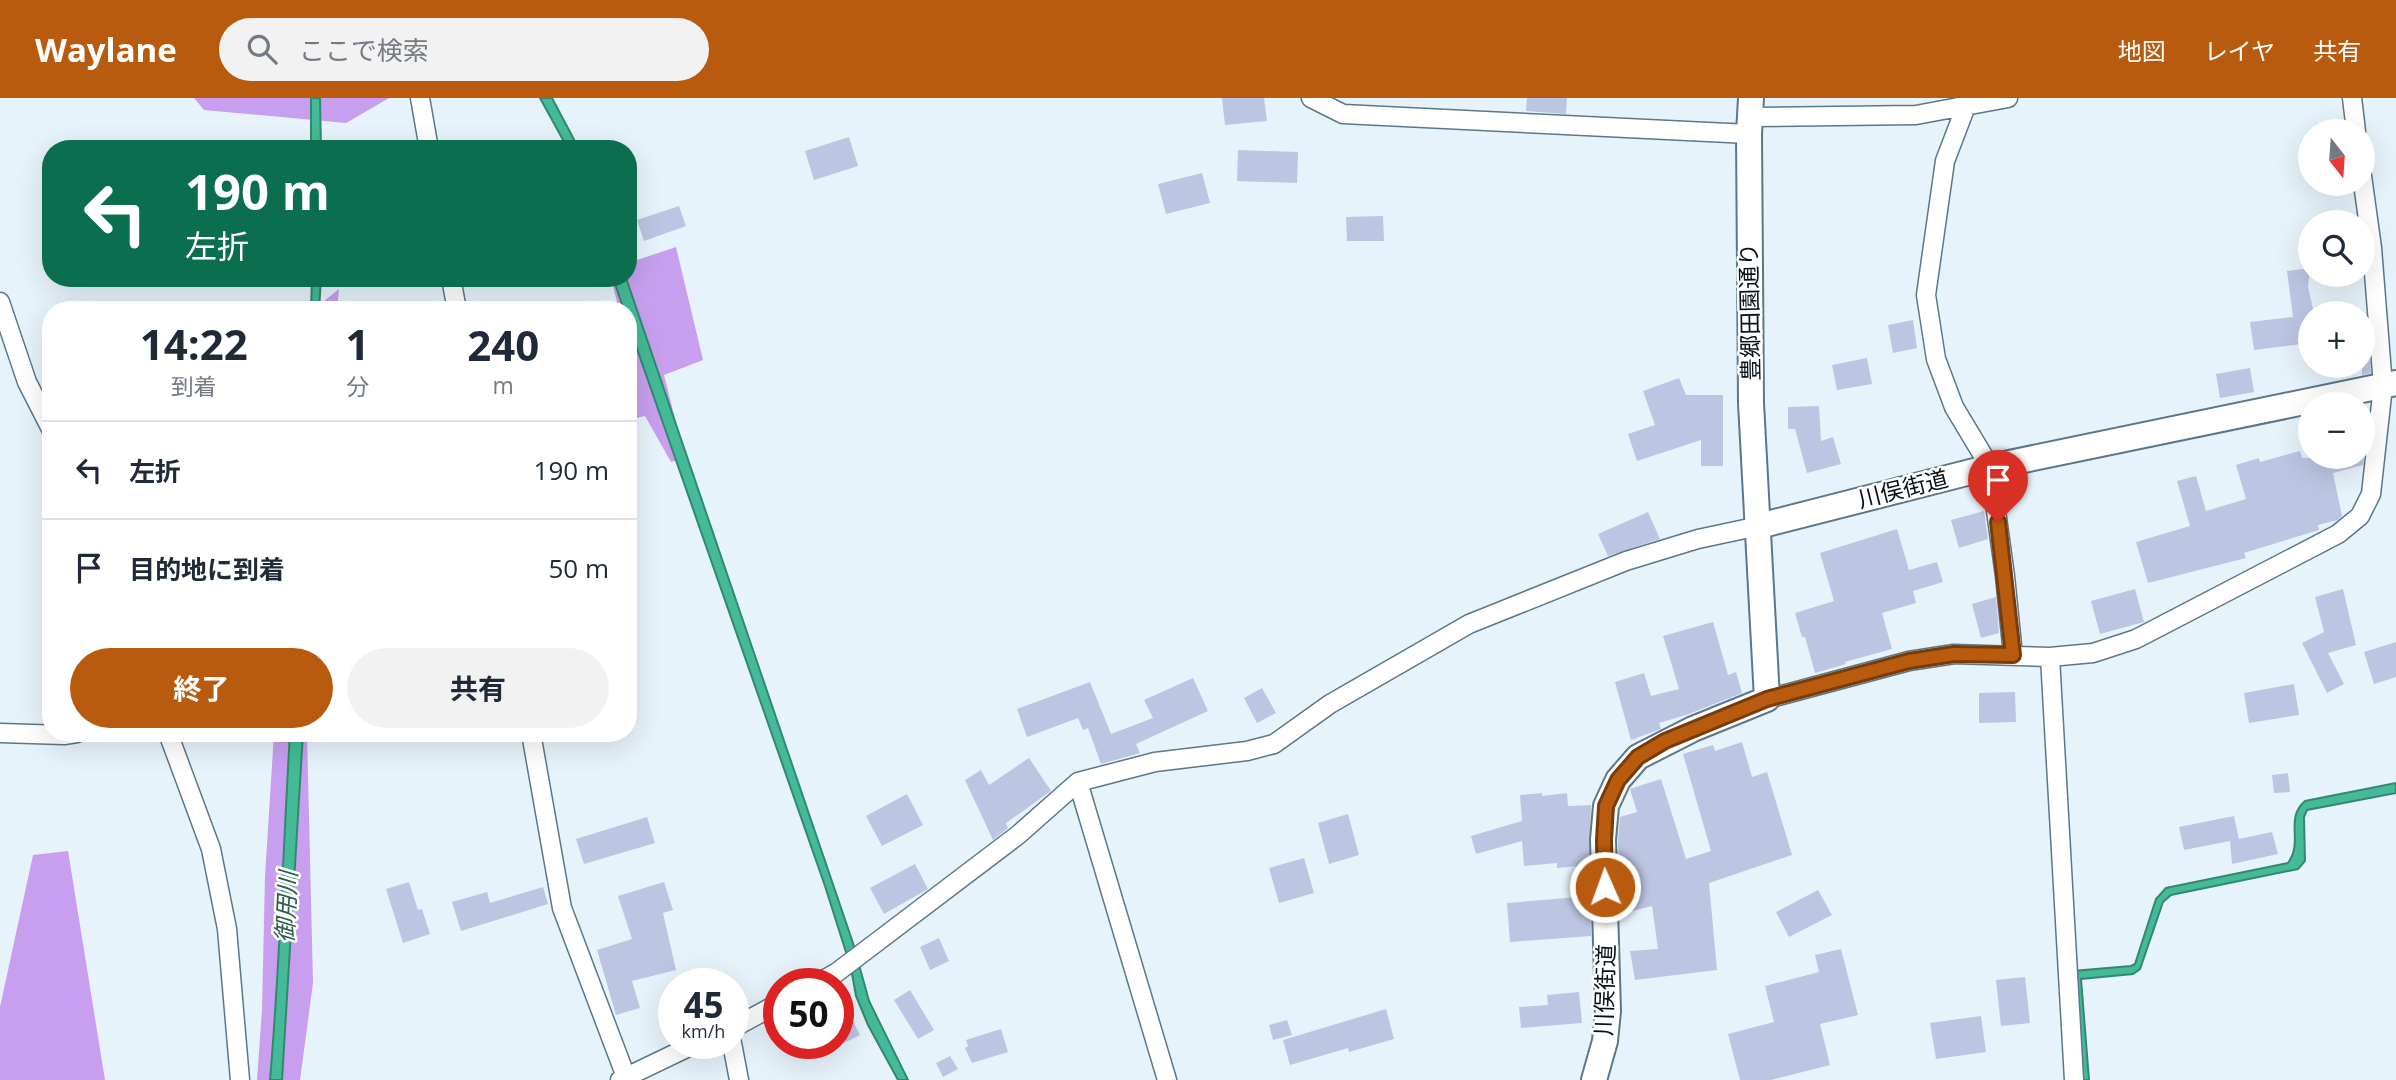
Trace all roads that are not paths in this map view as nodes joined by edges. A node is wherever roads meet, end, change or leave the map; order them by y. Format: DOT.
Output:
graph roads {
  1 [pos="420,98"];
  2 [pos="1312,98"];
  3 [pos="2008,98"];
  4 [pos="2352,98"];
  5 [pos="1966,106"];
  6 [pos="1750,116"];
  7 [pos="2355,119"];
  8 [pos="427,140"];
  9 [pos="2365,196"];
  10 [pos="0,302"];
  11 [pos="2390,384"];
  12 [pos="42,411"];
  13 [pos="1990,467"];
  14 [pos="1759,526"];
  15 [pos="2013,655"];
  16 [pos="2050,657"];
  17 [pos="1767,699"];
  18 [pos="0,733"];
  19 [pos="42,734"];
  20 [pos="171,742"];
  21 [pos="533,742"];
  22 [pos="1078,782"];
  23 [pos="843,968"];
  24 [pos="663,1059"];
  25 [pos="735,1059"];
  26 [pos="623,1078"];
  27 [pos="240,1080"];
  28 [pos="740,1080"];
  29 [pos="1167,1080"];
  30 [pos="1594,1080"];
  31 [pos="2074,1080"];
  1 -- 8 [label="street"];
  2 -- 6 [label="street"];
  3 -- 5 [label="street"];
  4 -- 7 [label="street"];
  5 -- 6 [label="street"];
  5 -- 13 [label="street"];
  6 -- 14 [label="main road, 豊郷田園通り"];
  9 -- 11 [label="street"];
  10 -- 12 [label="street"];
  11 -- 13 [label="main road, 川俣街道"];
  11 -- 16 [label="street, 川俣街道"];
  13 -- 14 [label="main road, 川俣街道"];
  13 -- 15 [label="street"];
  14 -- 17 [label="main road"];
  14 -- 22 [label="street"];
  15 -- 16 [label="street, 川俣街道"];
  15 -- 17 [label="street, 川俣街道"];
  16 -- 31 [label="street"];
  17 -- 30 [label="main road, 川俣街道"];
  18 -- 19 [label="street"];
  20 -- 27 [label="street"];
  21 -- 26 [label="street"];
  22 -- 23 [label="street"];
  22 -- 29 [label="street"];
  24 -- 26 [label="street"];
  25 -- 28 [label="street"];
}
